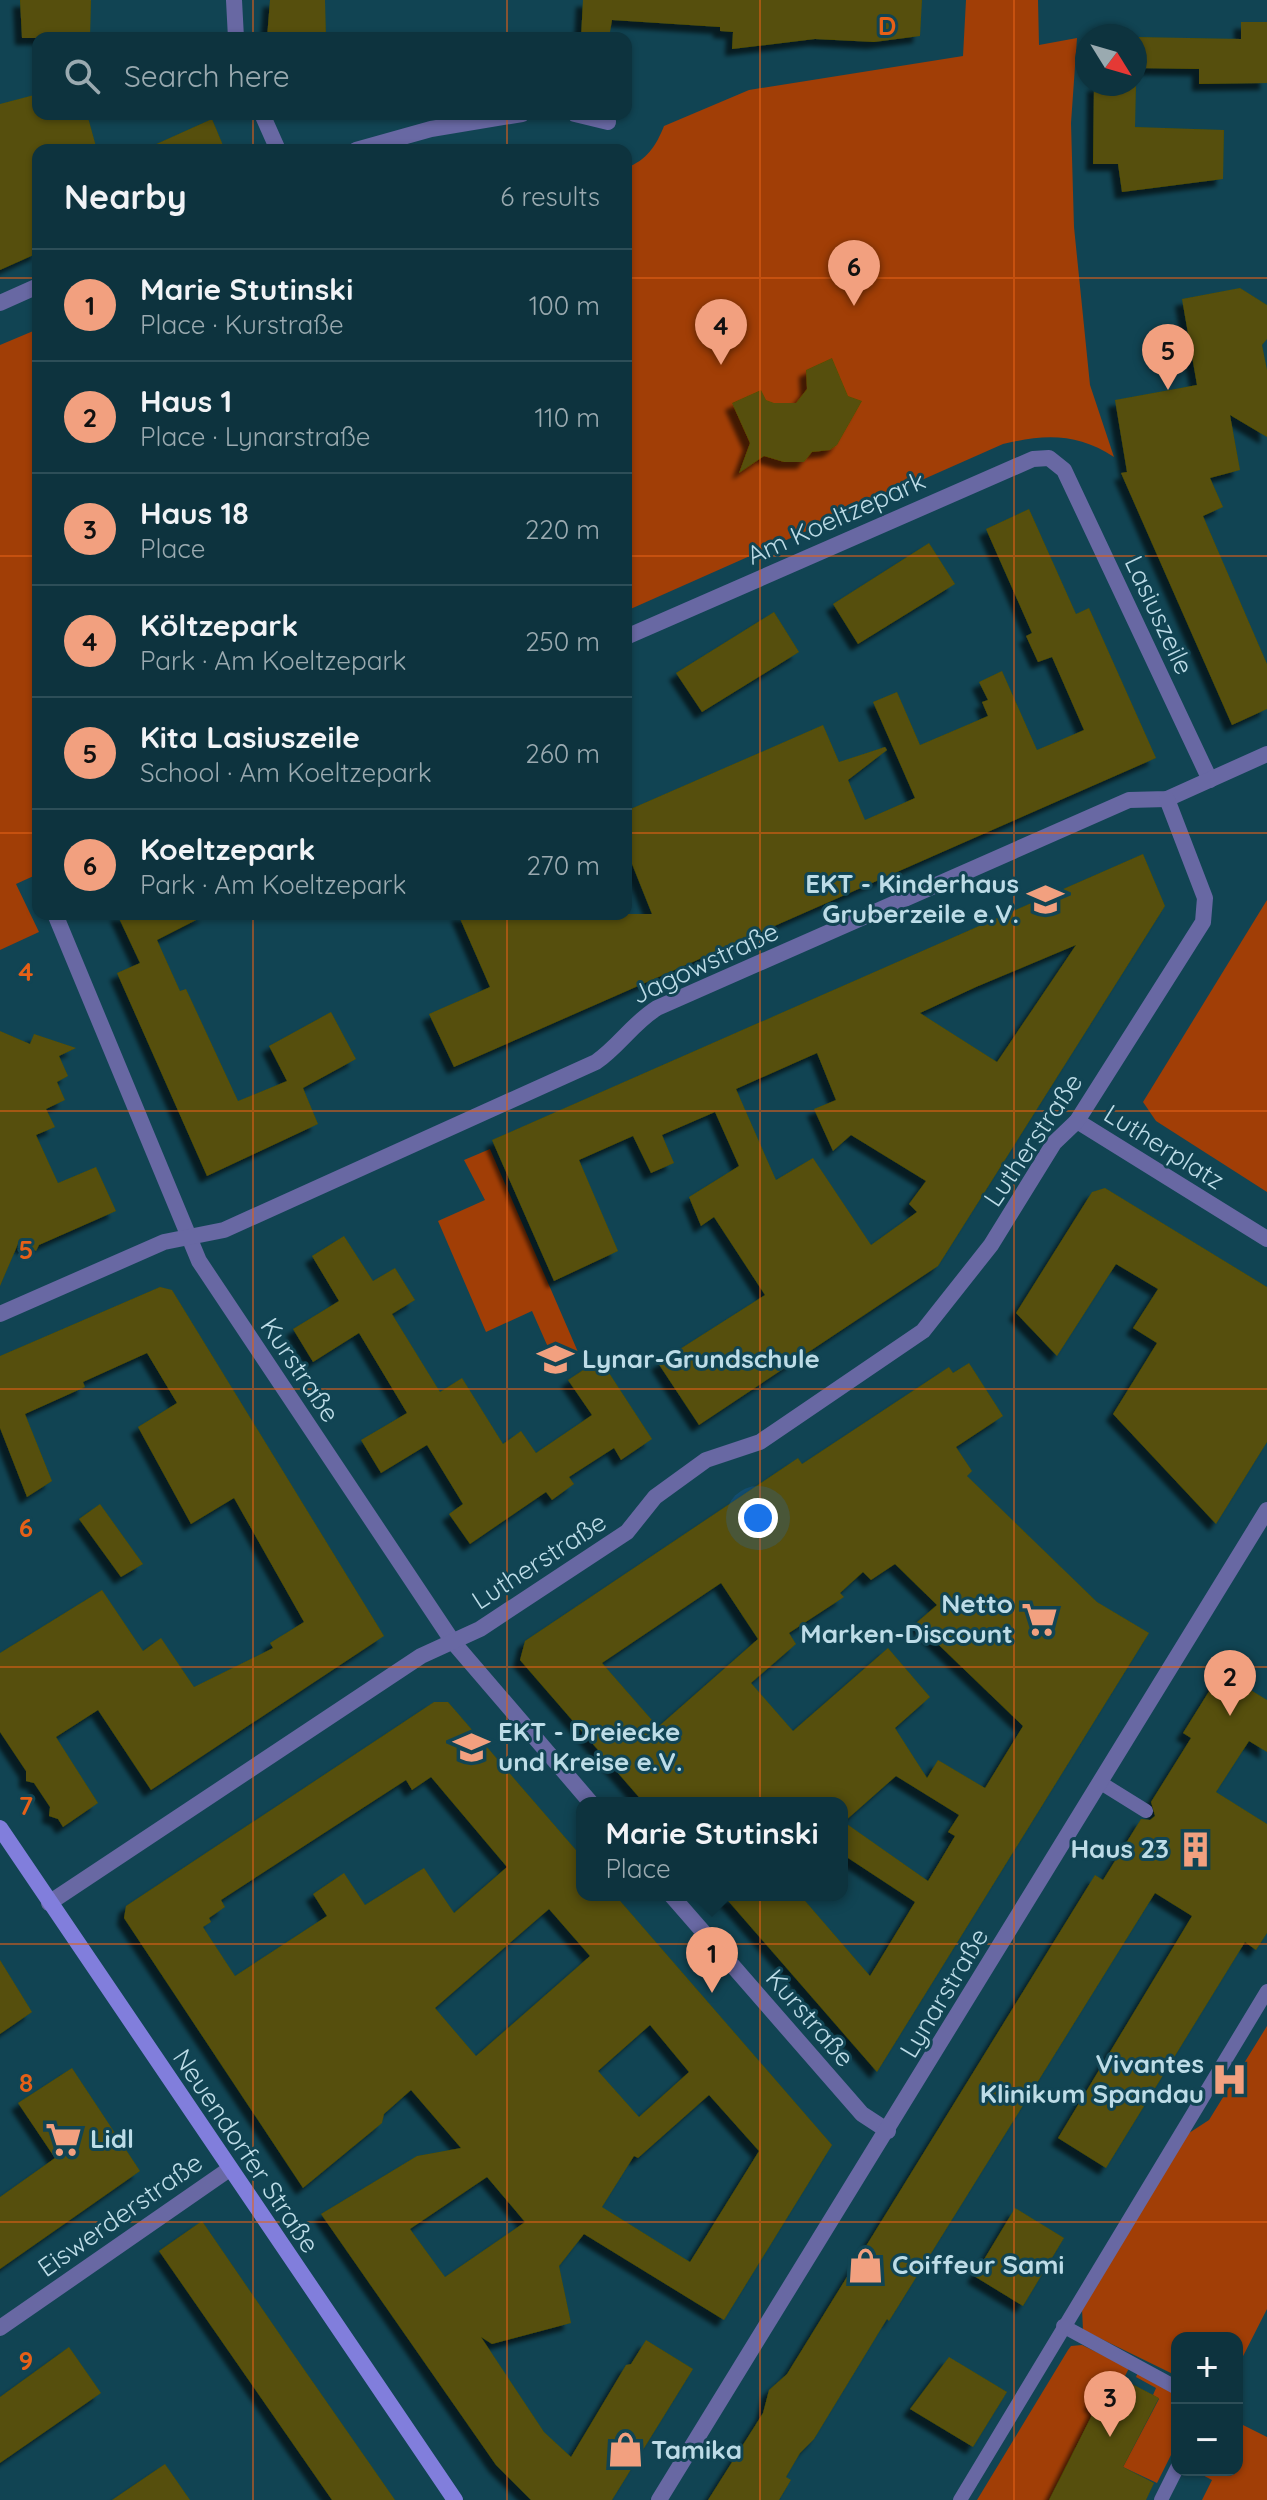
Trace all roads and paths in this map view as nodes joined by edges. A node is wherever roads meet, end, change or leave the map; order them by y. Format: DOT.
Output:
graph roads {
  1 [pos="234,0"];
  2 [pos="236,32"];
  3 [pos="265,120"];
  4 [pos="486,120"];
  5 [pos="600,120"];
  6 [pos="608,122"];
  7 [pos="275,144"];
  8 [pos="377,144"];
  9 [pos="32,289"];
  10 [pos="0,303"];
  11 [pos="1064,470"];
  12 [pos="632,634"];
  13 [pos="1267,754"];
  14 [pos="1210,780"];
  15 [pos="1167,799"];
  16 [pos="57,920"];
  17 [pos="1077,1121"];
  18 [pos="189,1237"];
  19 [pos="1267,1239"];
  20 [pos="0,1314"];
  21 [pos="1267,1510"];
  22 [pos="453,1642"];
  23 [pos="1101,1783"];
  24 [pos="586,1797"];
  25 [pos="1146,1811"];
  26 [pos="0,1828"];
  27 [pos="676,1901"];
  28 [pos="49,1903"];
  29 [pos="1267,1991"];
  30 [pos="888,2131"];
  31 [pos="228,2170"];
  32 [pos="1063,2326"];
  33 [pos="0,2328"];
  34 [pos="1171,2385"];
  35 [pos="1173,2476"];
  36 [pos="455,2500"];
  37 [pos="659,2500"];
  38 [pos="960,2500"];
  39 [pos="1161,2500"];
  1 -- 2 [label="street"];
  3 -- 7 [label="street"];
  4 -- 8 [label="street"];
  5 -- 6 [label="street"];
  9 -- 10 [label="street"];
  11 -- 12 [label="street, Am Koeltzepark"];
  11 -- 14 [label="street, Lasiuszeile"];
  13 -- 14 [label="street, Jagowstraße"];
  14 -- 15 [label="street, Jagowstraße"];
  15 -- 17 [label="street, Lutherstraße"];
  15 -- 18 [label="street, Jagowstraße"];
  16 -- 18 [label="street, Kurstraße"];
  17 -- 19 [label="street, Lutherplatz"];
  17 -- 22 [label="street, Lutherstraße"];
  18 -- 20 [label="street, Jagowstraße"];
  18 -- 22 [label="street, Kurstraße"];
  21 -- 23 [label="street, Lynarstraße"];
  22 -- 24 [label="street, Kurstraße"];
  22 -- 28 [label="street, Lutherstraße"];
  23 -- 25 [label="lane"];
  23 -- 30 [label="street, Lynarstraße"];
  26 -- 28 [label="main road, Neuendorfer Straße"];
  27 -- 30 [label="street, Kurstraße"];
  28 -- 31 [label="main road, Neuendorfer Straße"];
  29 -- 32 [label="lane"];
  30 -- 37 [label="street, Lynarstraße"];
  31 -- 33 [label="street, Eiswerderstraße"];
  31 -- 36 [label="main road, Neuendorfer Straße"];
  32 -- 34 [label="lane"];
  32 -- 38 [label="lane"];
  35 -- 39 [label="lane"];
}
